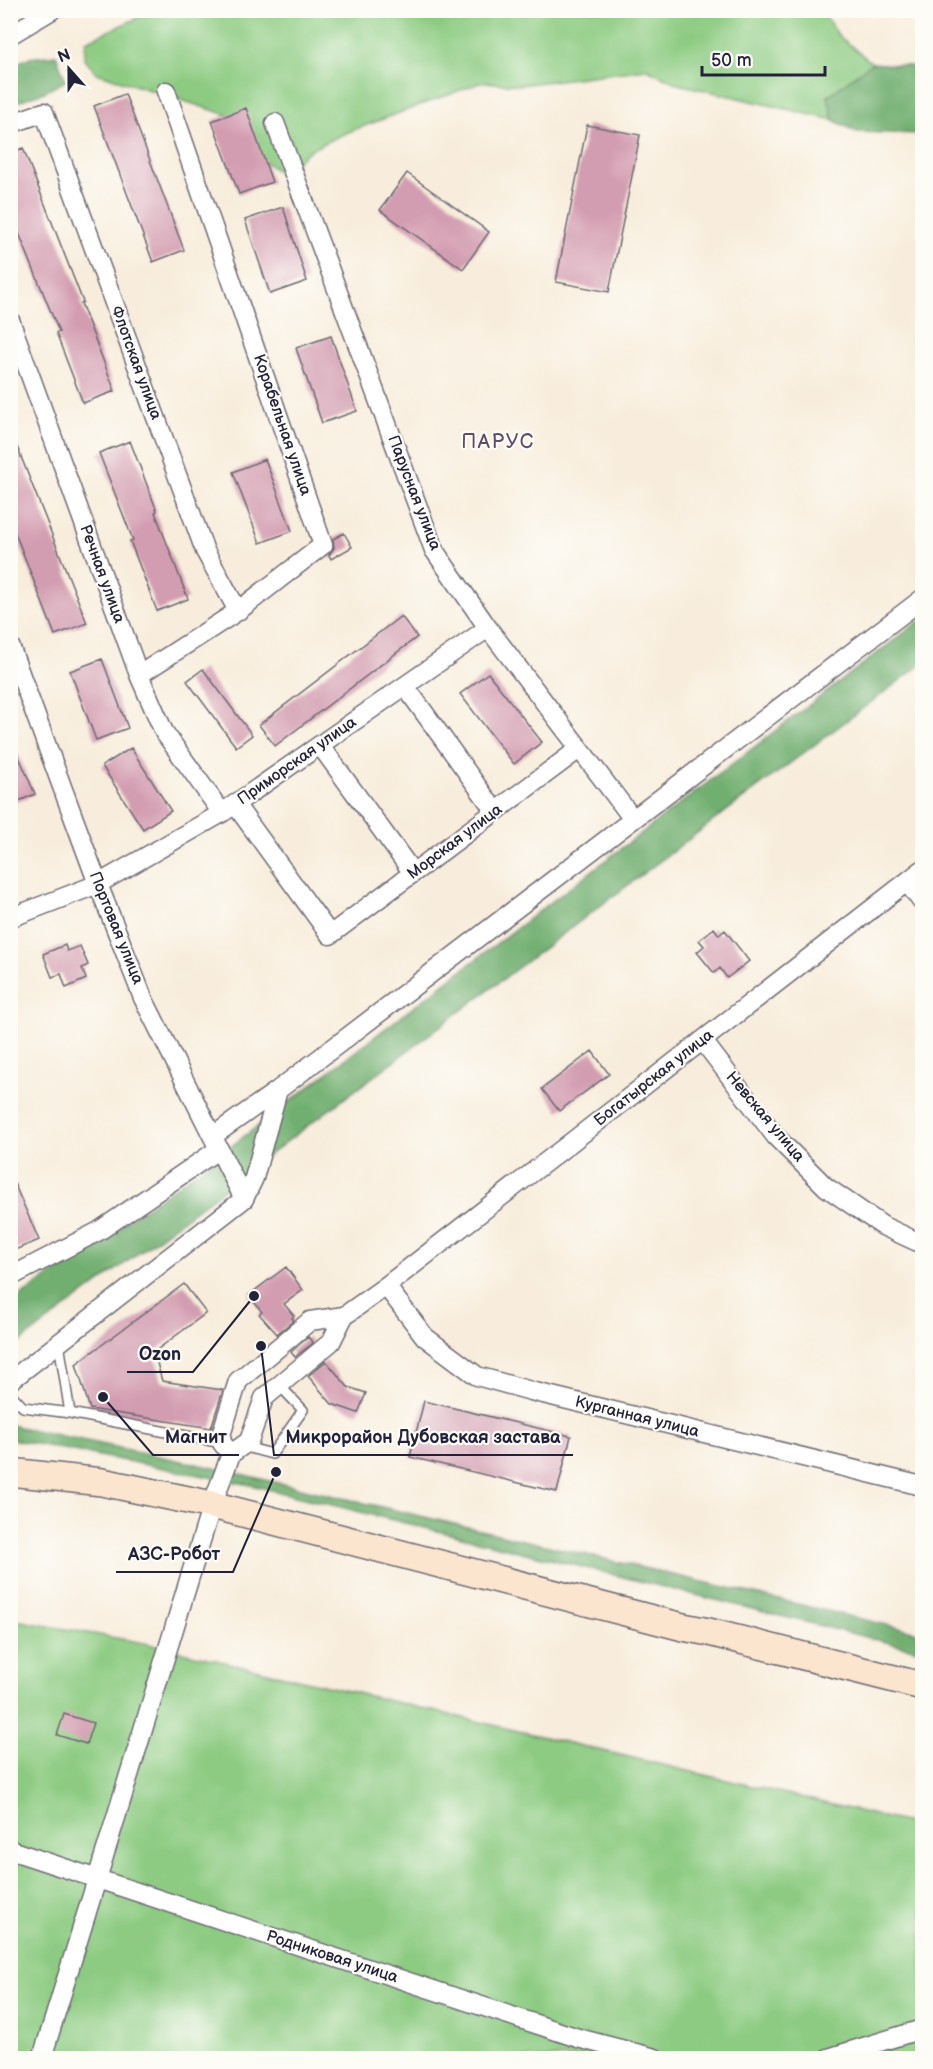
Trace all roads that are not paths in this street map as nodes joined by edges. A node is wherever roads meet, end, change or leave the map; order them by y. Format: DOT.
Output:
graph roads {
  1 [pos="52,10"];
  2 [pos="10,35"];
  3 [pos="165,91"];
  4 [pos="275,123"];
  5 [pos="10,124"];
  6 [pos="10,320"];
  7 [pos="922,599"];
  8 [pos="238,611"];
  9 [pos="489,628"];
  10 [pos="11,647"];
  11 [pos="139,675"];
  12 [pos="405,686"];
  13 [pos="320,745"];
  14 [pos="579,749"];
  15 [pos="228,809"];
  16 [pos="495,811"];
  17 [pos="633,819"];
  18 [pos="922,870"];
  19 [pos="413,873"];
  20 [pos="907,882"];
  21 [pos="98,884"];
  22 [pos="922,902"];
  23 [pos="10,918"];
  24 [pos="330,935"];
  25 [pos="703,1041"];
  26 [pos="278,1090"];
  27 [pos="216,1143"];
  28 [pos="244,1199"];
  29 [pos="922,1244"];
  30 [pos="10,1277"];
  31 [pos="386,1286"];
  32 [pos="344,1316"];
  33 [pos="59,1343"];
  34 [pos="10,1381"];
  35 [pos="279,1385"];
  36 [pos="10,1394"];
  37 [pos="70,1413"];
  38 [pos="232,1447"];
  39 [pos="10,1472"];
  40 [pos="922,1486"];
  41 [pos="212,1505"];
  42 [pos="922,1686"];
  43 [pos="10,1850"];
  44 [pos="97,1879"];
  45 [pos="922,2029"];
  46 [pos="42,2058"];
  47 [pos="655,2058"];
  48 [pos="828,2058"];
  1 -- 2 [label="street"];
  3 -- 8 [label="street, Корабельная улица"];
  4 -- 9 [label="street, Парусная улица"];
  5 -- 8 [label="street, Флотская улица"];
  6 -- 11 [label="street, Речная улица"];
  7 -- 17 [label="street"];
  8 -- 11 [label="street, Корабельная улица"];
  9 -- 12 [label="street, Приморская улица"];
  9 -- 14 [label="street, Парусная улица"];
  10 -- 21 [label="street, Портовая улица"];
  11 -- 15 [label="street, Речная улица"];
  12 -- 13 [label="street, Приморская улица"];
  12 -- 16 [label="street"];
  13 -- 15 [label="street, Приморская улица"];
  13 -- 19 [label="street"];
  14 -- 16 [label="street, Морская улица"];
  14 -- 17 [label="street, Парусная улица"];
  15 -- 21 [label="street, Приморская улица"];
  15 -- 24 [label="street, Речная улица"];
  16 -- 19 [label="street, Морская улица"];
  17 -- 26 [label="street"];
  18 -- 20 [label="street, Богатырская улица"];
  19 -- 24 [label="street, Морская улица"];
  20 -- 22 [label="street"];
  20 -- 25 [label="street, Богатырская улица"];
  21 -- 23 [label="street, Приморская улица"];
  21 -- 27 [label="street, Портовая улица"];
  25 -- 29 [label="street, Невская улица"];
  25 -- 31 [label="street, Богатырская улица"];
  26 -- 27 [label="street"];
  26 -- 28 [label="street"];
  27 -- 28 [label="street, Портовая улица"];
  27 -- 30 [label="street"];
  28 -- 33 [label="street"];
  31 -- 32 [label="street, Богатырская улица"];
  31 -- 40 [label="street, Курганная улица"];
  32 -- 35 [label="street"];
  32 -- 38 [label="street"];
  33 -- 34 [label="street"];
  33 -- 37 [label="lane"];
  35 -- 38 [label="street"];
  35 -- 38 [label="lane"];
  36 -- 37 [label="lane"];
  37 -- 38 [label="lane"];
  38 -- 41 [label="street"];
  39 -- 41 [label="street"];
  41 -- 42 [label="street"];
  41 -- 44 [label="street"];
  43 -- 44 [label="street, Родниковая улица"];
  44 -- 46 [label="street"];
  44 -- 47 [label="street, Родниковая улица"];
  45 -- 48 [label="street"];
}
